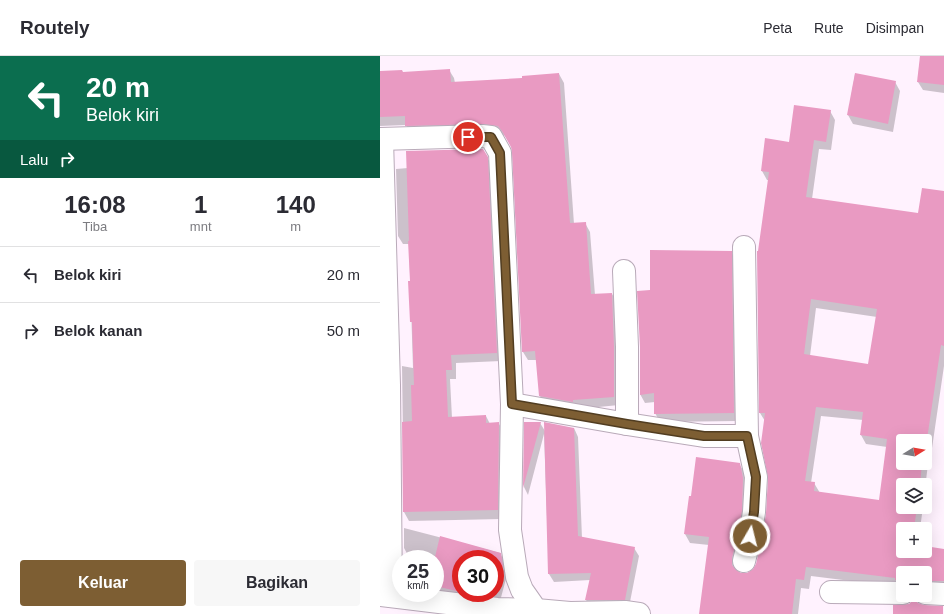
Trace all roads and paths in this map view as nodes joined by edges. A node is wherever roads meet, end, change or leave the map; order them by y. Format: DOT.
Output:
graph roads {
  1 [pos="381,139"];
  2 [pos="744,247"];
  3 [pos="624,271"];
  4 [pos="512,404"];
  5 [pos="627,424"];
  6 [pos="747,436"];
  7 [pos="744,561"];
  8 [pos="832,592"];
  9 [pos="896,593"];
  10 [pos="932,593"];
  11 [pos="944,594"];
  12 [pos="386,595"];
  13 [pos="536,610"];
  14 [pos="497,611"];
  15 [pos="570,614"];
  16 [pos="639,614"];
  1 -- 4 [label="street"];
  1 -- 12 [label="street"];
  2 -- 6 [label="street"];
  3 -- 5 [label="street"];
  4 -- 5 [label="street"];
  4 -- 13 [label="street"];
  5 -- 6 [label="street"];
  6 -- 7 [label="street"];
  8 -- 9 [label="street"];
  10 -- 11 [label="street"];
  12 -- 14 [label="street"];
  13 -- 14 [label="street"];
  13 -- 15 [label="street"];
  15 -- 16 [label="street"];
}
